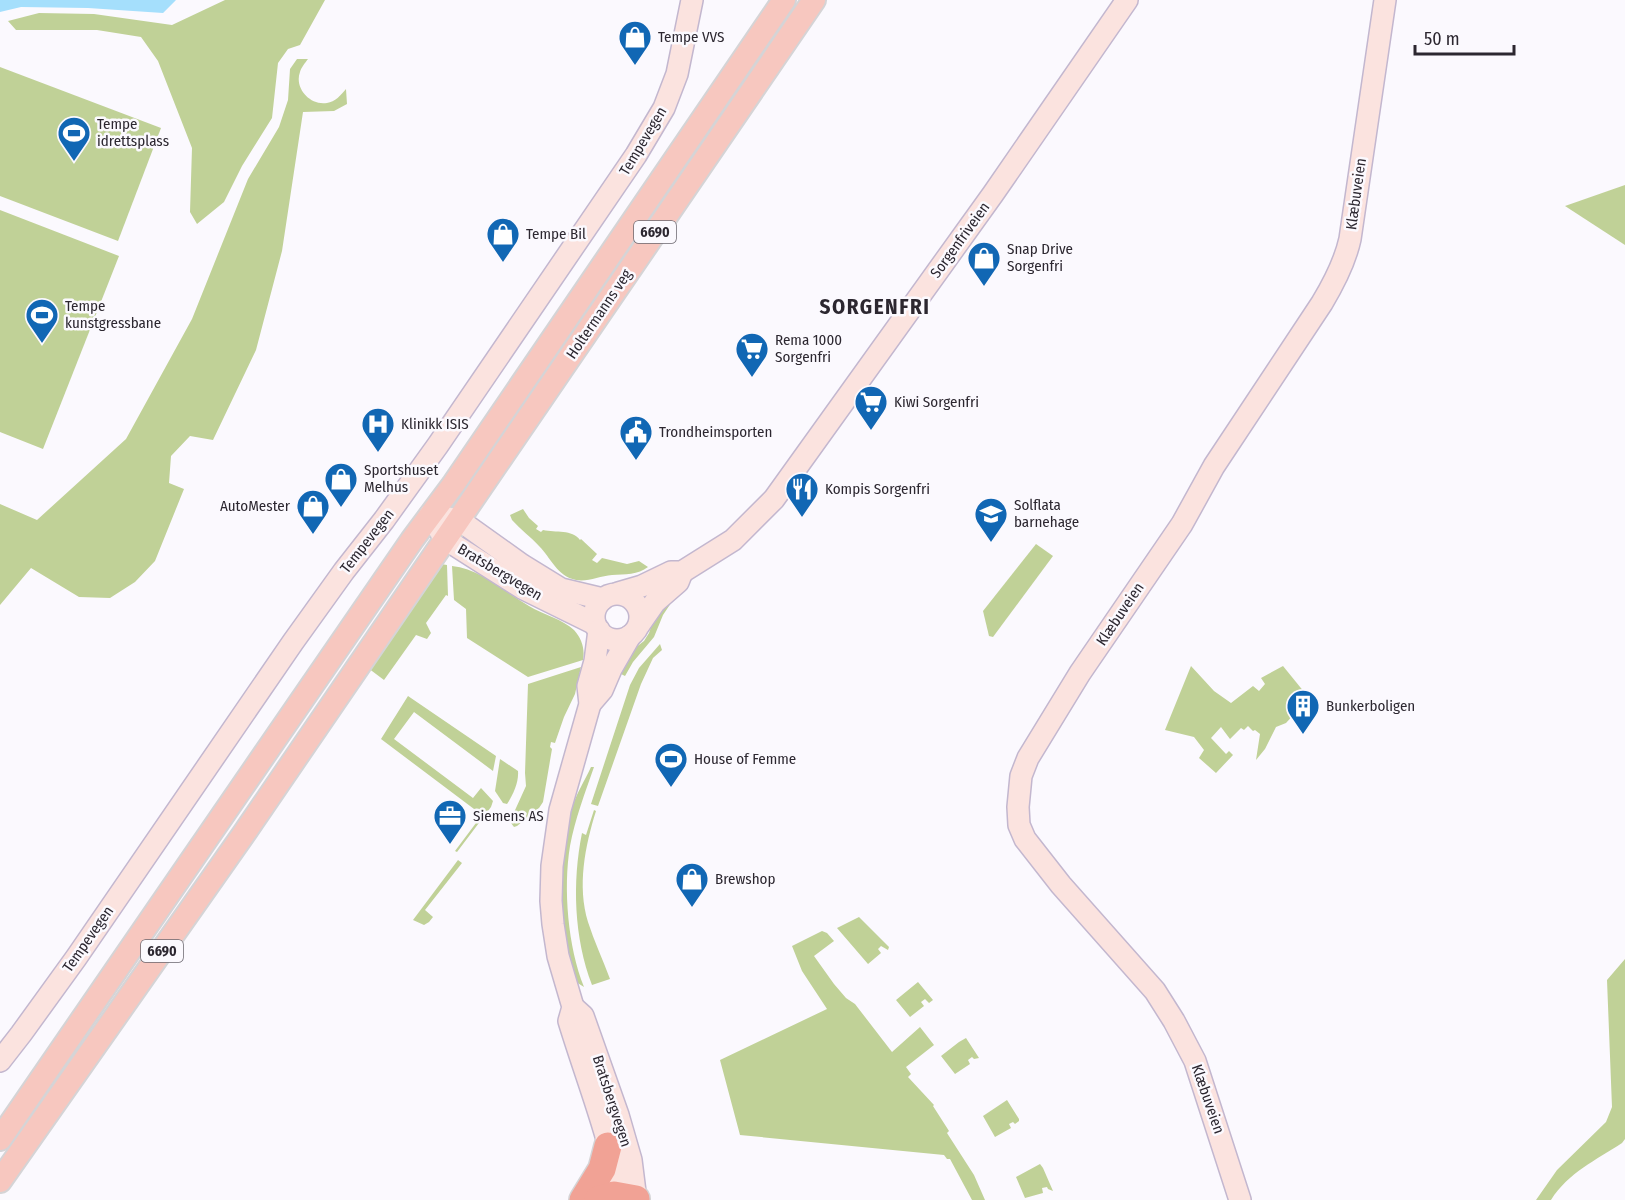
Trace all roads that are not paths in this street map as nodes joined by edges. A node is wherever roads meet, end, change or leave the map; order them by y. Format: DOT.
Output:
graph roads {
  1 [pos="692,0"];
  2 [pos="784,0"];
  3 [pos="814,0"];
  4 [pos="1127,0"];
  5 [pos="1384,0"];
  6 [pos="430,515"];
  7 [pos="459,520"];
  8 [pos="445,539"];
  9 [pos="682,572"];
  10 [pos="610,596"];
  11 [pos="597,627"];
  12 [pos="634,631"];
  13 [pos="590,704"];
  14 [pos="573,1007"];
  15 [pos="0,1061"];
  16 [pos="0,1139"];
  17 [pos="608,1146"];
  18 [pos="0,1180"];
  19 [pos="624,1199"];
  20 [pos="583,1200"];
  21 [pos="1240,1200"];
  1 -- 15 [label="street, Tempevegen"];
  2 -- 6 [label="main road, Holtermanns veg / 6690"];
  3 -- 7 [label="main road, Holtermanns veg / 6690"];
  4 -- 9 [label="street, Sorgenfriveien"];
  5 -- 21 [label="street, Klæbuveien"];
  6 -- 7 [label="street, Bratsbergvegen"];
  6 -- 8 [label="street, Bratsbergvegen"];
  6 -- 16 [label="main road, 6690"];
  7 -- 8 [label="main road, Holtermanns veg / 6690"];
  7 -- 10 [label="street, Bratsbergvegen"];
  8 -- 11 [label="street, Bratsbergvegen"];
  8 -- 18 [label="main road, 6690"];
  9 -- 10 [label="street, Sorgenfriveien"];
  9 -- 12 [label="street, Sorgenfriveien"];
  10 -- 11 [label="street"];
  10 -- 12 [label="street"];
  11 -- 12 [label="street"];
  11 -- 13 [label="street, Bratsbergvegen"];
  12 -- 13 [label="street, Bratsbergvegen"];
  13 -- 14 [label="street, Bratsbergvegen"];
  14 -- 17 [label="street, Bratsbergvegen"];
  14 -- 19 [label="street, Bratsbergvegen"];
  17 -- 19 [label="street, Bratsbergvegen"];
  17 -- 20 [label="highway"];
}
